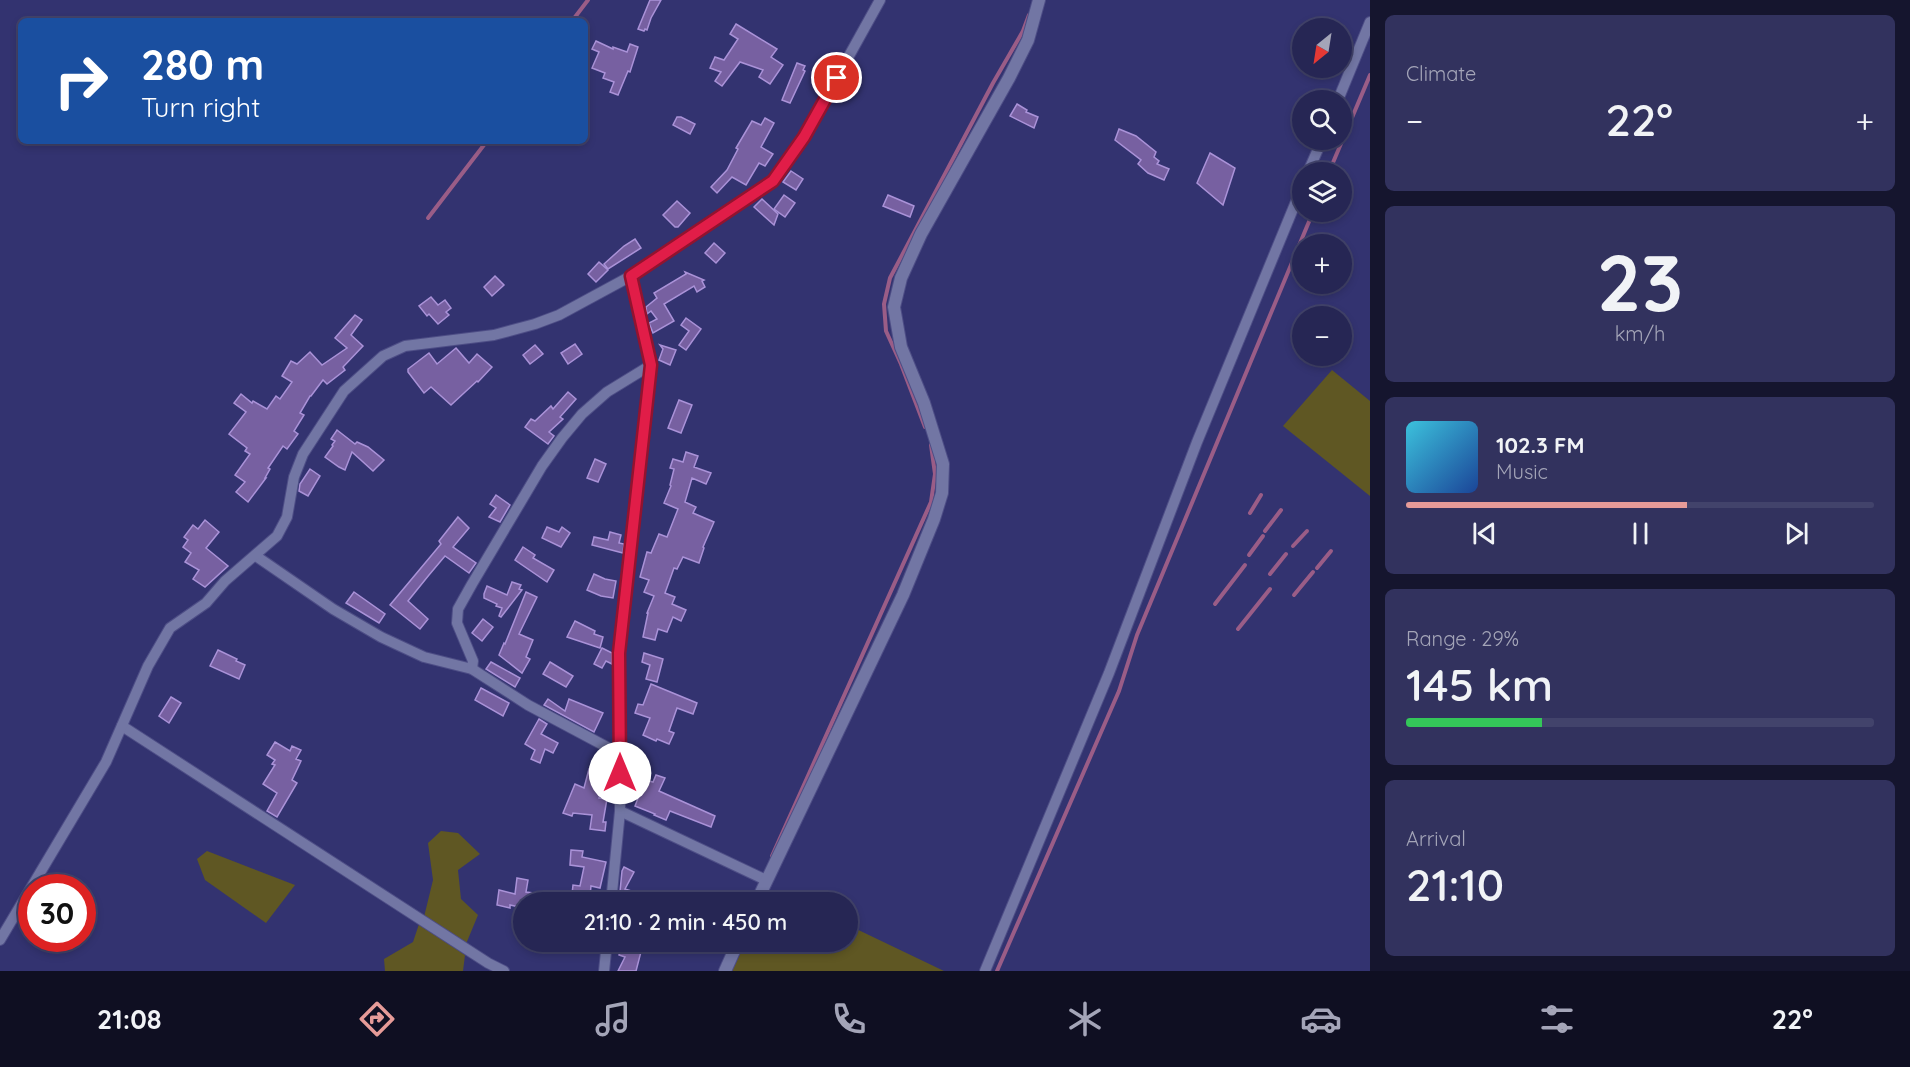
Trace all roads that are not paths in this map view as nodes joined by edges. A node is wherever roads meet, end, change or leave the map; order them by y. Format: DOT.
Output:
graph roads {
  1 [pos="880,0"];
  2 [pos="1039,0"];
  3 [pos="1370,22"];
  4 [pos="1342,90"];
  5 [pos="1292,211"];
  6 [pos="631,276"];
  7 [pos="651,365"];
  8 [pos="256,556"];
  9 [pos="472,669"];
  10 [pos="122,726"];
  11 [pos="620,754"];
  12 [pos="620,811"];
  13 [pos="766,880"];
  14 [pos="612,892"];
  15 [pos="761,892"];
  16 [pos="0,940"];
  17 [pos="606,952"];
  18 [pos="734,952"];
  19 [pos="504,971"];
  20 [pos="604,971"];
  21 [pos="725,971"];
  22 [pos="985,971"];
  1 -- 6 [label="street"];
  2 -- 13 [label="street"];
  3 -- 4 [label="street"];
  5 -- 22 [label="street"];
  6 -- 7 [label="street"];
  6 -- 8 [label="street"];
  7 -- 9 [label="street"];
  7 -- 11 [label="street"];
  8 -- 9 [label="street"];
  8 -- 10 [label="street"];
  9 -- 11 [label="street"];
  10 -- 16 [label="street"];
  10 -- 19 [label="street"];
  11 -- 12 [label="street"];
  12 -- 13 [label="street"];
  12 -- 14 [label="street"];
  13 -- 15 [label="street"];
  17 -- 20 [label="street"];
  18 -- 21 [label="street"];
}
